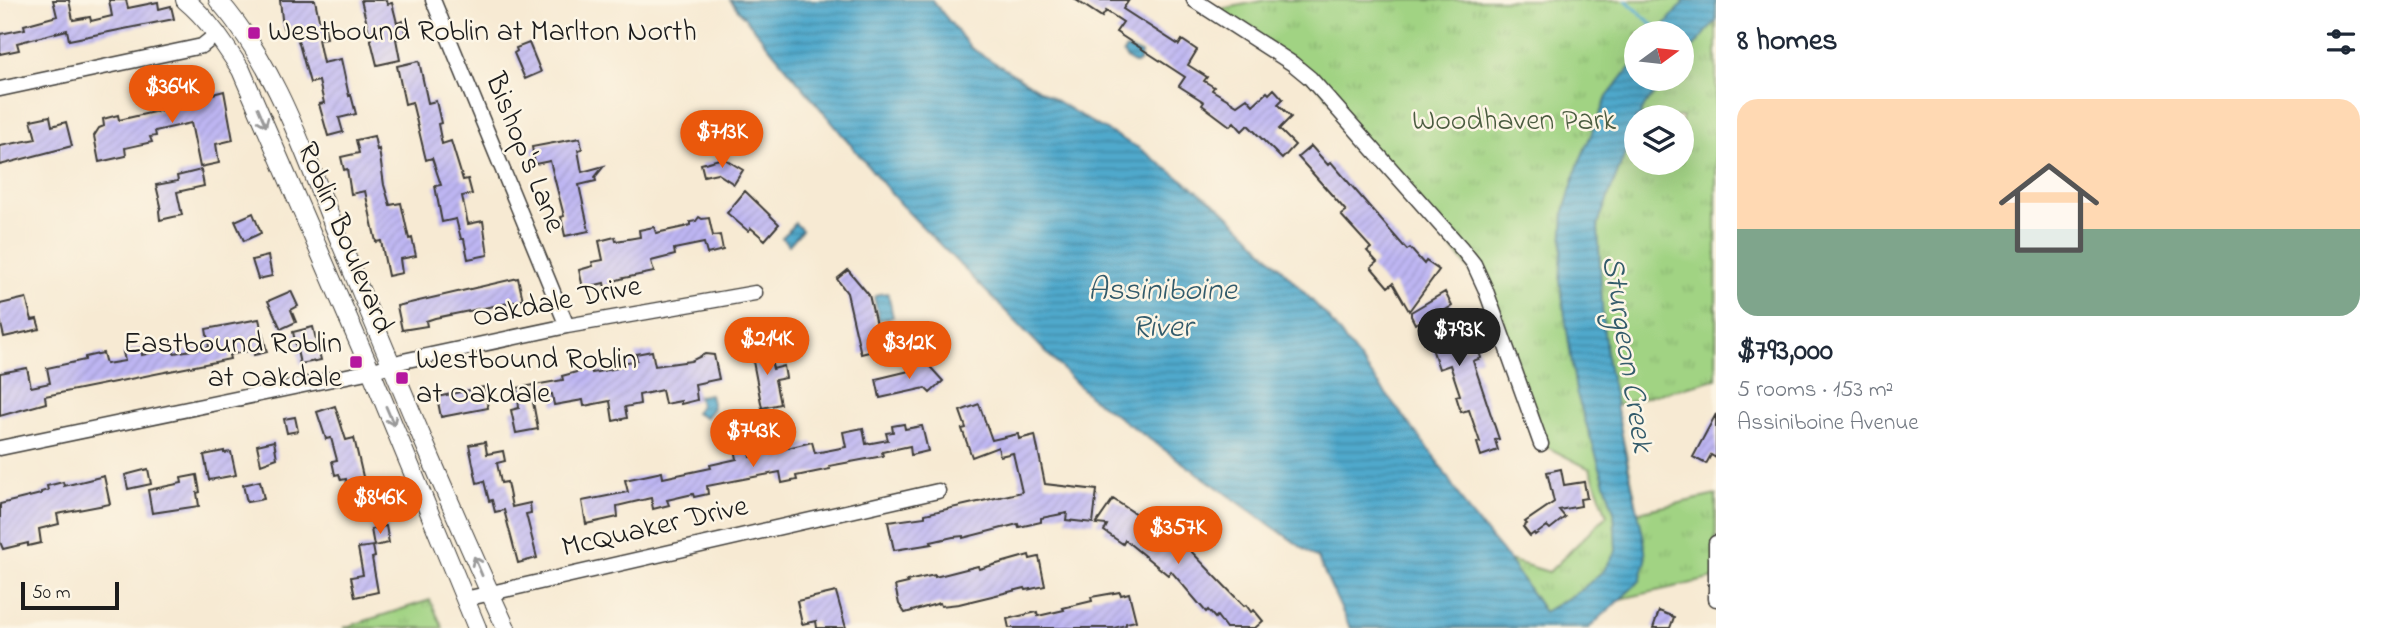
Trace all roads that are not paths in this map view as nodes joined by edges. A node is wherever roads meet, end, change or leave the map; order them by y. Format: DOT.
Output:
graph roads {
  1 [pos="185,0"];
  2 [pos="218,0"];
  3 [pos="433,0"];
  4 [pos="1194,0"];
  5 [pos="218,33"];
  6 [pos="0,89"];
  7 [pos="755,292"];
  8 [pos="566,326"];
  9 [pos="391,364"];
  10 [pos="371,371"];
  11 [pos="1539,438"];
  12 [pos="0,448"];
  13 [pos="938,491"];
  14 [pos="1716,543"];
  15 [pos="1715,578"];
  16 [pos="489,592"];
  17 [pos="465,599"];
  18 [pos="1716,599"];
  19 [pos="477,628"];
  20 [pos="506,628"];
  1 -- 5 [label="main road, Roblin Boulevard"];
  2 -- 9 [label="main road, Roblin Boulevard"];
  3 -- 8 [label="street, Bishop's Lane"];
  4 -- 11 [label="street"];
  5 -- 6 [label="street"];
  5 -- 10 [label="main road, Roblin Boulevard, one-way"];
  7 -- 8 [label="street, Oakdale Drive"];
  8 -- 9 [label="street, Oakdale Drive"];
  9 -- 10 [label="street, Oakdale Drive"];
  16 -- 9 [label="main road, Roblin Boulevard, one-way"];
  10 -- 12 [label="street, Oakdale Drive"];
  10 -- 17 [label="main road, Roblin Boulevard, one-way"];
  13 -- 16 [label="street, McQuaker Drive"];
  14 -- 15 [label="street"];
  15 -- 18 [label="street"];
  16 -- 17 [label="street, McQuaker Drive"];
  16 -- 20 [label="main road, Roblin Boulevard"];
  17 -- 19 [label="main road, Roblin Boulevard"];
}
